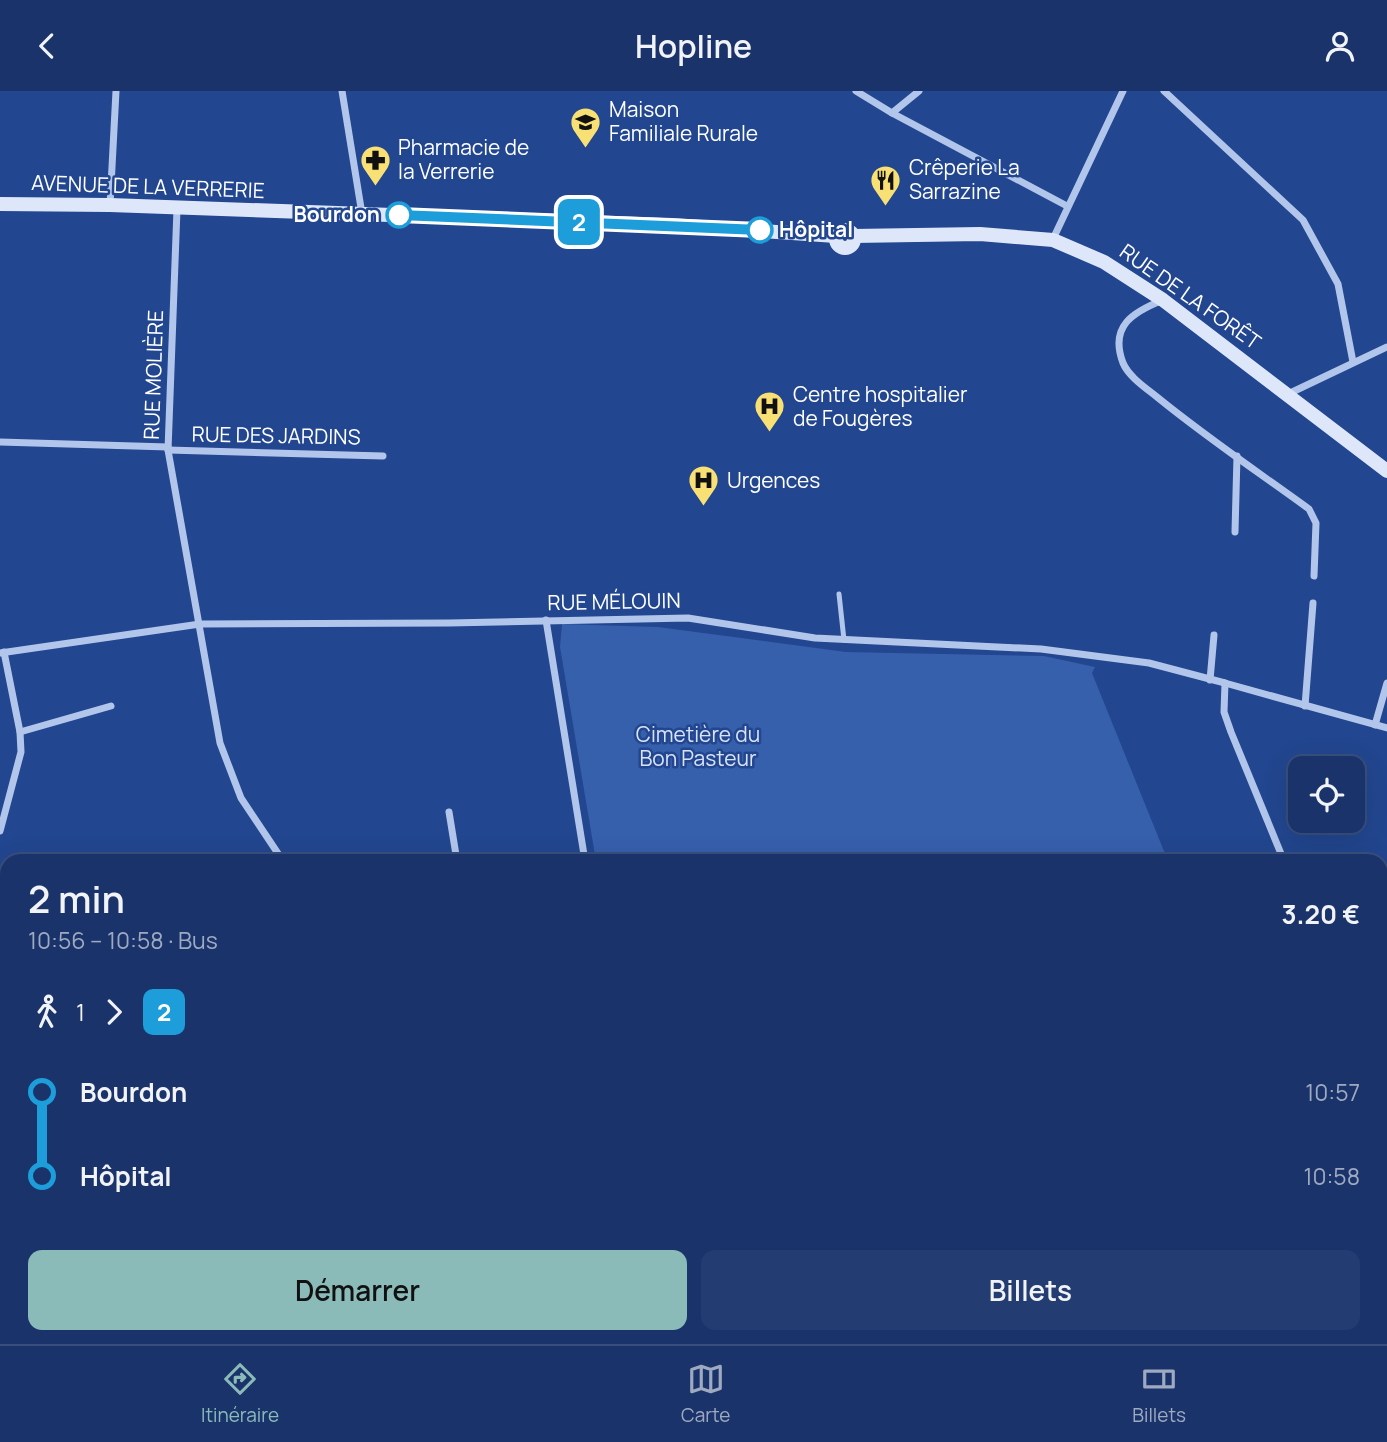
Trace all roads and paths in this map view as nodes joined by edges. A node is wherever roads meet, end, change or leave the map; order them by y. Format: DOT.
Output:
graph roads {
  1 [pos="116,91"];
  2 [pos="342,91"];
  3 [pos="856,91"];
  4 [pos="919,91"];
  5 [pos="1124,91"];
  6 [pos="1164,91"];
  7 [pos="892,113"];
  8 [pos="0,204"];
  9 [pos="110,205"];
  10 [pos="1067,206"];
  11 [pos="177,209"];
  12 [pos="362,214"];
  13 [pos="836,236"];
  14 [pos="1053,240"];
  15 [pos="1163,300"];
  16 [pos="1387,347"];
  17 [pos="1353,362"];
  18 [pos="1288,394"];
  19 [pos="0,442"];
  20 [pos="168,449"];
  21 [pos="383,456"];
  22 [pos="1237,456"];
  23 [pos="1387,471"];
  24 [pos="1235,532"];
  25 [pos="1314,576"];
  26 [pos="839,594"];
  27 [pos="1313,603"];
  28 [pos="546,620"];
  29 [pos="200,624"];
  30 [pos="1214,635"];
  31 [pos="844,640"];
  32 [pos="2,653"];
  33 [pos="1210,680"];
  34 [pos="1225,683"];
  35 [pos="1387,683"];
  36 [pos="111,706"];
  37 [pos="1305,706"];
  38 [pos="1375,725"];
  39 [pos="1387,727"];
  40 [pos="20,732"];
  41 [pos="450,812"];
  42 [pos="0,831"];
  43 [pos="278,854"];
  44 [pos="456,854"];
  45 [pos="584,854"];
  46 [pos="1281,854"];
  1 -- 9 [label="street"];
  2 -- 12 [label="street"];
  3 -- 7 [label="street"];
  4 -- 7 [label="street"];
  5 -- 10 [label="street"];
  6 -- 17 [label="street"];
  7 -- 10 [label="street"];
  8 -- 9 [label="main road, AVENUE DE LA VERRERIE"];
  9 -- 11 [label="main road, AVENUE DE LA VERRERIE"];
  10 -- 14 [label="street"];
  11 -- 12 [label="main road, AVENUE DE LA VERRERIE"];
  11 -- 20 [label="street, RUE MOLIÈRE"];
  12 -- 13 [label="main road, AVENUE DE LA VERRERIE"];
  13 -- 14 [label="main road, RUE DE LA FORÊT"];
  14 -- 15 [label="main road, RUE DE LA FORÊT"];
  15 -- 18 [label="main road, RUE DE LA FORÊT"];
  15 -- 22 [label="street"];
  16 -- 17 [label="street"];
  17 -- 18 [label="street"];
  18 -- 23 [label="main road, RUE DE LA FORÊT"];
  19 -- 20 [label="street, RUE DES JARDINS"];
  20 -- 21 [label="street, RUE DES JARDINS"];
  20 -- 29 [label="street, RUE MOLIÈRE"];
  22 -- 24 [label="street"];
  22 -- 25 [label="street"];
  26 -- 31 [label="lane"];
  27 -- 37 [label="street"];
  28 -- 29 [label="street, RUE MÉLOUIN"];
  28 -- 31 [label="street, RUE MÉLOUIN"];
  28 -- 45 [label="street"];
  29 -- 32 [label="street, RUE MÉLOUIN"];
  29 -- 43 [label="street, RUE MOLIÈRE"];
  30 -- 33 [label="street"];
  31 -- 33 [label="street, RUE MÉLOUIN"];
  32 -- 40 [label="street"];
  33 -- 34 [label="street, RUE MÉLOUIN"];
  34 -- 37 [label="street, RUE MÉLOUIN"];
  34 -- 46 [label="street"];
  35 -- 38 [label="street"];
  36 -- 40 [label="street"];
  37 -- 38 [label="street, RUE MÉLOUIN"];
  38 -- 39 [label="street, RUE MÉLOUIN"];
  40 -- 42 [label="street"];
  41 -- 44 [label="street"];
}
